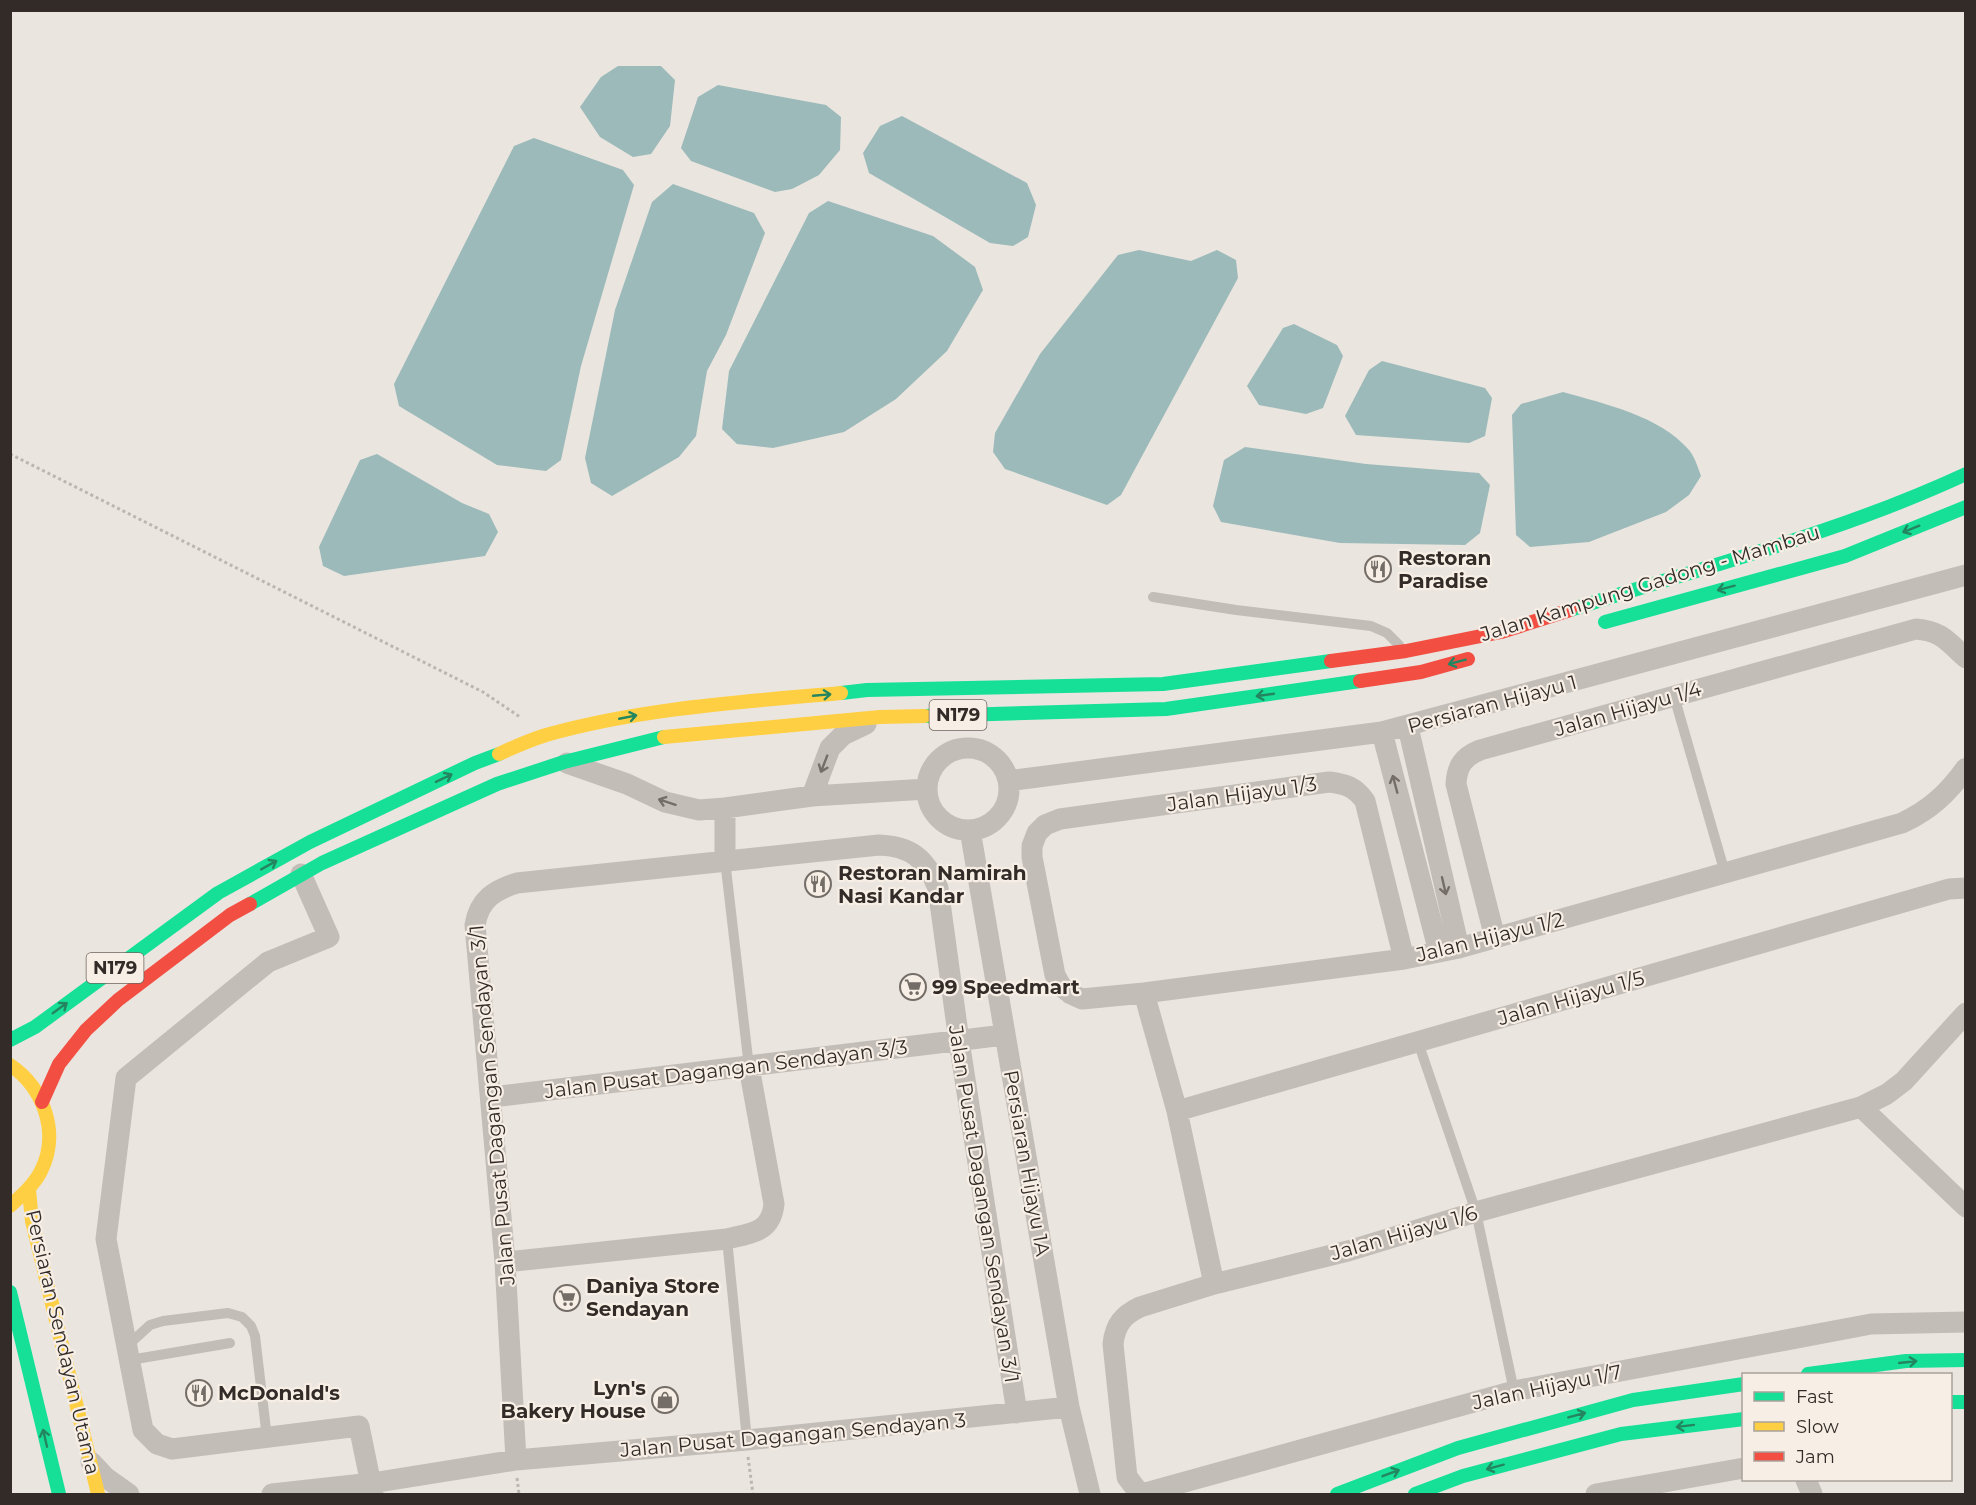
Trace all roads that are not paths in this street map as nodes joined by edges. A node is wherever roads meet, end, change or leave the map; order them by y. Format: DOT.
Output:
graph roads {
  1 [pos="1965,474"];
  2 [pos="1965,507"];
  3 [pos="1965,575"];
  4 [pos="1153,597"];
  5 [pos="1593,625"];
  6 [pos="1406,651"];
  7 [pos="1478,656"];
  8 [pos="1965,658"];
  9 [pos="1674,696"];
  10 [pos="880,717"];
  11 [pos="1408,727"];
  12 [pos="1382,732"];
  13 [pos="564,762"];
  14 [pos="1965,768"];
  15 [pos="1008,781"];
  16 [pos="927,789"];
  17 [pos="812,796"];
  18 [pos="725,808"];
  19 [pos="970,830"];
  20 [pos="724,860"];
  21 [pos="1725,873"];
  22 [pos="301,874"];
  23 [pos="1965,888"];
  24 [pos="1042,915"];
  25 [pos="1495,938"];
  26 [pos="1449,950"];
  27 [pos="1404,959"];
  28 [pos="1144,993"];
  29 [pos="1965,1013"];
  30 [pos="1004,1035"];
  31 [pos="10,1040"];
  32 [pos="959,1041"];
  33 [pos="1418,1042"];
  34 [pos="10,1065"];
  35 [pos="749,1067"];
  36 [pos="492,1097"];
  37 [pos="42,1102"];
  38 [pos="1861,1107"];
  39 [pos="1177,1111"];
  40 [pos="29,1190"];
  41 [pos="10,1206"];
  42 [pos="1965,1207"];
  43 [pos="1476,1212"];
  44 [pos="727,1239"];
  45 [pos="505,1262"];
  46 [pos="1214,1284"];
  47 [pos="10,1292"];
  48 [pos="1965,1322"];
  49 [pos="230,1343"];
  50 [pos="129,1353"];
  51 [pos="1965,1360"];
  52 [pos="1815,1373"];
  53 [pos="1742,1384"];
  54 [pos="1514,1390"];
  55 [pos="1070,1407"];
  56 [pos="1017,1413"];
  57 [pos="1742,1419"];
  58 [pos="267,1438"];
  59 [pos="747,1440"];
  60 [pos="516,1460"];
  61 [pos="90,1461"];
  62 [pos="1742,1468"];
  63 [pos="373,1489"];
  64 [pos="1137,1490"];
  65 [pos="59,1494"];
  66 [pos="98,1494"];
  67 [pos="129,1494"];
  68 [pos="272,1494"];
  69 [pos="1090,1494"];
  70 [pos="1337,1494"];
  71 [pos="1415,1494"];
  72 [pos="1596,1494"];
  1 -- 6 [label="main road, Jalan Kampung Gadong - Mambau / N179"];
  2 -- 5 [label="main road, Jalan Kampung Gadong - Mambau, one-way"];
  3 -- 11 [label="street, Persiaran Hijayu 1"];
  4 -- 6 [label="lane"];
  31 -- 6 [label="main road, Jalan Kampung Gadong - Mambau / N179, one-way"];
  7 -- 10 [label="main road, Jalan Kampung Gadong - Mambau / N179, one-way"];
  8 -- 9 [label="street, Jalan Hijayu 1/4"];
  9 -- 21 [label="lane"];
  9 -- 25 [label="street, Jalan Hijayu 1/4"];
  10 -- 13 [label="main road, Jalan Kampung Gadong - Mambau / N179"];
  10 -- 17 [label="street, one-way"];
  11 -- 12 [label="street, Persiaran Hijayu 1"];
  11 -- 26 [label="street, one-way"];
  12 -- 15 [label="street, Persiaran Hijayu 1"];
  26 -- 12 [label="street, one-way"];
  18 -- 13 [label="street, one-way"];
  13 -- 22 [label="main road, Jalan Kampung Gadong - Mambau / N179"];
  14 -- 21 [label="street, Jalan Hijayu 1/2"];
  15 -- 16 [label="street"];
  15 -- 19 [label="street"];
  16 -- 17 [label="street"];
  16 -- 19 [label="street"];
  17 -- 18 [label="street"];
  18 -- 20 [label="street"];
  19 -- 30 [label="street, Persiaran Hijayu 1A"];
  20 -- 32 [label="street, Jalan Pusat Dagangan Sendayan 3/1"];
  20 -- 35 [label="lane"];
  20 -- 36 [label="street, Jalan Pusat Dagangan Sendayan 3/1"];
  21 -- 25 [label="street, Jalan Hijayu 1/2"];
  22 -- 37 [label="main road, Jalan Kampung Gadong - Mambau / N179"];
  22 -- 50 [label="street"];
  23 -- 33 [label="street, Jalan Hijayu 1/5"];
  24 -- 27 [label="street, Jalan Hijayu 1/3"];
  24 -- 28 [label="street, Jalan Hijayu 1/2"];
  25 -- 26 [label="street, Jalan Hijayu 1/2"];
  26 -- 27 [label="street, Jalan Hijayu 1/2"];
  27 -- 28 [label="street, Jalan Hijayu 1/2"];
  28 -- 39 [label="street"];
  29 -- 38 [label="street, Jalan Hijayu 1/6"];
  30 -- 32 [label="street, Jalan Pusat Dagangan Sendayan 3/3"];
  30 -- 55 [label="street, Persiaran Hijayu 1A"];
  32 -- 35 [label="street, Jalan Pusat Dagangan Sendayan 3/3"];
  32 -- 56 [label="street, Jalan Pusat Dagangan Sendayan 3/1"];
  33 -- 39 [label="street, Jalan Hijayu 1/5"];
  33 -- 43 [label="lane"];
  34 -- 37 [label="main road"];
  35 -- 36 [label="street, Jalan Pusat Dagangan Sendayan 3/3"];
  35 -- 44 [label="street"];
  36 -- 45 [label="street, Jalan Pusat Dagangan Sendayan 3/1"];
  37 -- 40 [label="main road"];
  38 -- 42 [label="street"];
  38 -- 43 [label="street, Jalan Hijayu 1/6"];
  39 -- 46 [label="street"];
  40 -- 41 [label="main road"];
  40 -- 61 [label="main road, Persiaran Sendayan Utama"];
  43 -- 46 [label="street, Jalan Hijayu 1/6"];
  43 -- 54 [label="lane"];
  44 -- 45 [label="street"];
  44 -- 59 [label="lane"];
  45 -- 60 [label="street, Jalan Pusat Dagangan Sendayan 3/1"];
  46 -- 64 [label="street, Jalan Hijayu 1/6"];
  65 -- 47 [label="main road, Persiaran Sendayan Utama, one-way"];
  48 -- 54 [label="street, Jalan Hijayu 1/7"];
  49 -- 50 [label="lane"];
  50 -- 58 [label="street"];
  50 -- 58 [label="lane"];
  52 -- 51 [label="main road, one-way"];
  70 -- 53 [label="main road, one-way"];
  54 -- 64 [label="street, Jalan Hijayu 1/7"];
  55 -- 56 [label="street, Jalan Pusat Dagangan Sendayan 3"];
  55 -- 69 [label="street, Persiaran Hijayu 1A"];
  56 -- 59 [label="street, Jalan Pusat Dagangan Sendayan 3"];
  57 -- 71 [label="main road, one-way"];
  58 -- 63 [label="street"];
  59 -- 60 [label="street, Jalan Pusat Dagangan Sendayan 3"];
  60 -- 63 [label="street, Jalan Pusat Dagangan Sendayan 3"];
  61 -- 66 [label="main road, Persiaran Sendayan Utama"];
  61 -- 67 [label="street"];
  62 -- 72 [label="street"];
  63 -- 68 [label="street, Jalan Pusat Dagangan Sendayan 3"];
}
